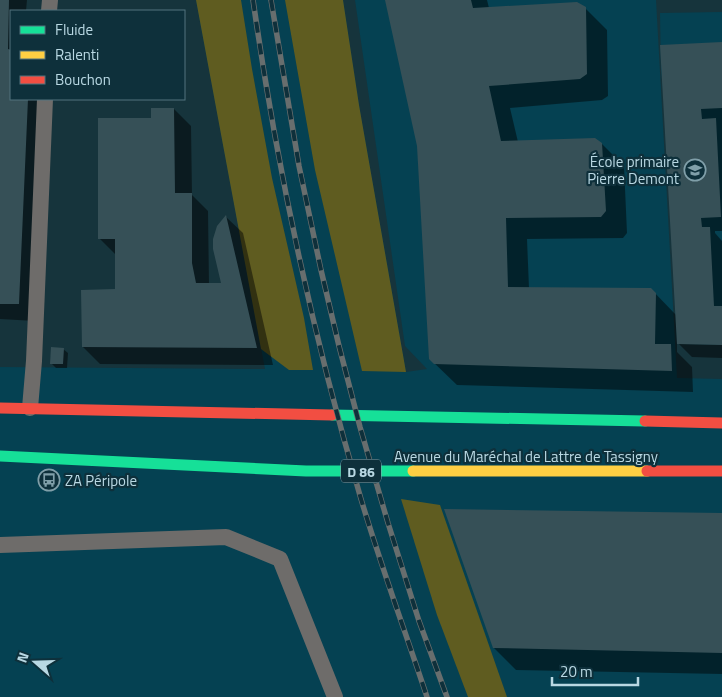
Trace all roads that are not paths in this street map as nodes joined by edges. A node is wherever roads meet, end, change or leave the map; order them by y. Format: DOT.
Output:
graph roads {
  1 [pos="45,100"];
  2 [pos="0,408"];
  3 [pos="30,408"];
  4 [pos="722,423"];
  5 [pos="0,456"];
  6 [pos="722,471"];
  7 [pos="0,545"];
  8 [pos="335,697"];
  1 -- 3 [label="lane"];
  2 -- 3 [label="main road"];
  3 -- 4 [label="main road"];
  5 -- 6 [label="main road, Avenue du Maréchal de Lattre de Tassigny / D 86"];
  7 -- 8 [label="lane"];
}
